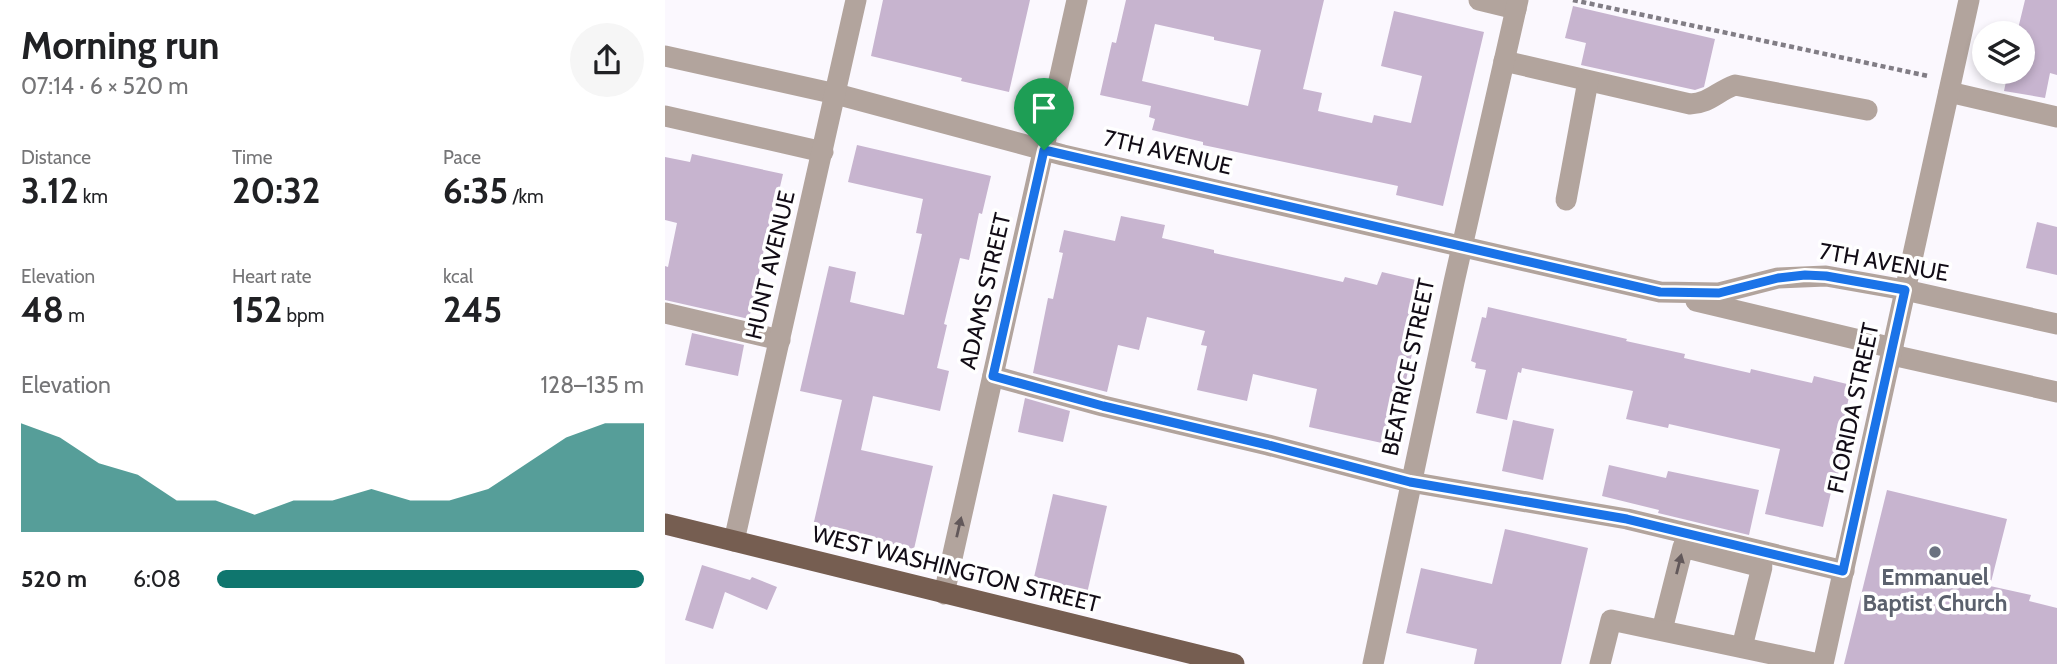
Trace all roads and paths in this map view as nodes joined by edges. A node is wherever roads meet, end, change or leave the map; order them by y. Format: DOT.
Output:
graph roads {
  1 [pos="856,0"];
  2 [pos="1077,0"];
  3 [pos="1479,0"];
  4 [pos="1573,0"];
  5 [pos="1969,0"];
  6 [pos="1517,4"];
  7 [pos="665,56"];
  8 [pos="1504,61"];
  9 [pos="1588,81"];
  10 [pos="1950,87"];
  11 [pos="836,94"];
  12 [pos="1867,110"];
  13 [pos="665,116"];
  14 [pos="2057,117"];
  15 [pos="1044,150"];
  16 [pos="823,152"];
  17 [pos="1566,200"];
  18 [pos="1461,247"];
  19 [pos="1905,290"];
  20 [pos="1660,292"];
  21 [pos="665,313"];
  22 [pos="2057,324"];
  23 [pos="780,340"];
  24 [pos="1892,351"];
  25 [pos="993,376"];
  26 [pos="2057,392"];
  27 [pos="1410,482"];
  28 [pos="665,524"];
  29 [pos="734,541"];
  30 [pos="1843,571"];
  31 [pos="944,594"];
  32 [pos="1662,630"];
  33 [pos="1742,647"];
  34 [pos="1234,664"];
  35 [pos="1373,664"];
  36 [pos="1600,664"];
  37 [pos="1821,664"];
  1 -- 11 [label="street, HUNT AVENUE"];
  2 -- 15 [label="street, ADAMS STREET"];
  3 -- 6 [label="street"];
  4 -- 10 [label="path"];
  5 -- 10 [label="street, FLORIDA STREET"];
  6 -- 8 [label="street, BEATRICE STREET"];
  7 -- 11 [label="street, 7TH AVENUE"];
  8 -- 9 [label="street"];
  8 -- 18 [label="street, BEATRICE STREET"];
  9 -- 12 [label="street"];
  9 -- 17 [label="street"];
  10 -- 14 [label="street"];
  10 -- 19 [label="street, FLORIDA STREET"];
  11 -- 15 [label="street, 7TH AVENUE"];
  11 -- 16 [label="street, HUNT AVENUE"];
  13 -- 16 [label="street"];
  15 -- 18 [label="street, 7TH AVENUE"];
  15 -- 25 [label="street, ADAMS STREET"];
  16 -- 23 [label="street, HUNT AVENUE"];
  18 -- 20 [label="street, 7TH AVENUE"];
  18 -- 27 [label="street, BEATRICE STREET"];
  19 -- 20 [label="street, 7TH AVENUE"];
  19 -- 22 [label="street, 7TH AVENUE"];
  19 -- 24 [label="street, FLORIDA STREET"];
  20 -- 24 [label="street, 7TH AVENUE"];
  21 -- 23 [label="street"];
  23 -- 29 [label="street, HUNT AVENUE"];
  24 -- 26 [label="street, 7TH AVENUE"];
  24 -- 30 [label="street, FLORIDA STREET"];
  25 -- 27 [label="street"];
  31 -- 25 [label="street, ADAMS STREET, one-way"];
  27 -- 30 [label="street"];
  27 -- 35 [label="street, BEATRICE STREET"];
  28 -- 29 [label="main road, WEST WASHINGTON STREET"];
  29 -- 31 [label="main road, WEST WASHINGTON STREET"];
  30 -- 37 [label="street, FLORIDA STREET"];
  31 -- 34 [label="main road, WEST WASHINGTON STREET"];
  32 -- 33 [label="street"];
  32 -- 33 [label="street, one-way"];
  32 -- 36 [label="street"];
  33 -- 37 [label="street"];
}
